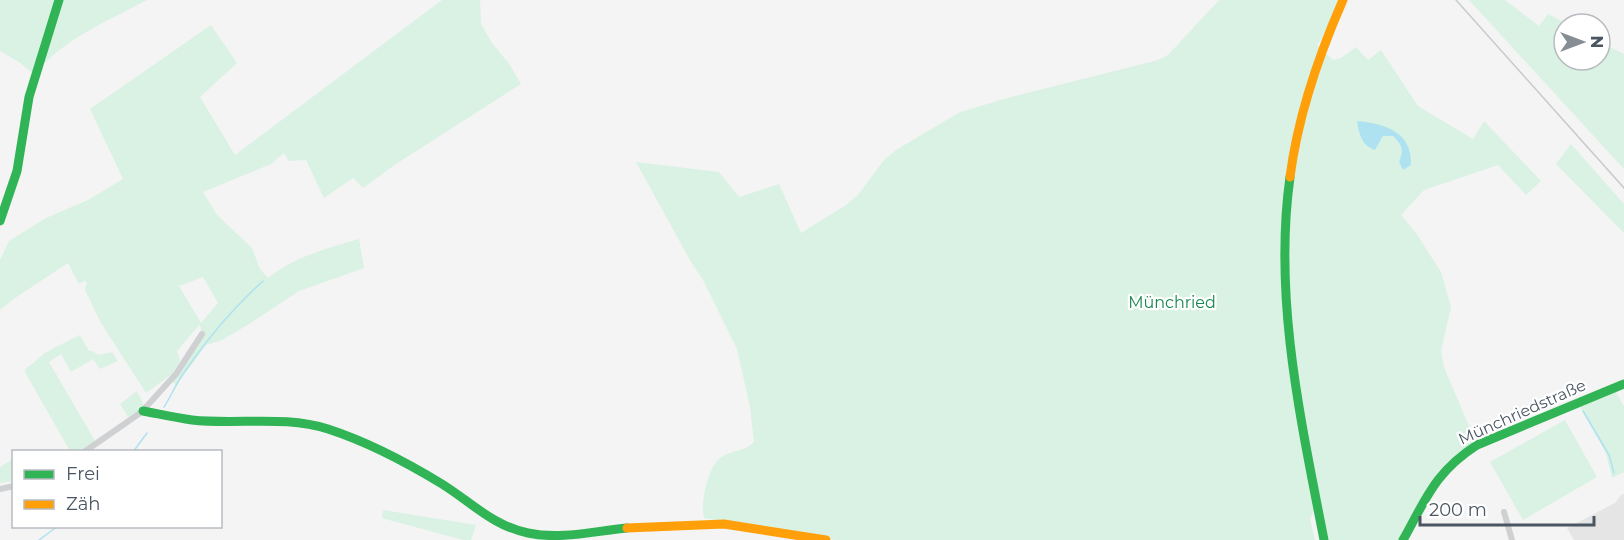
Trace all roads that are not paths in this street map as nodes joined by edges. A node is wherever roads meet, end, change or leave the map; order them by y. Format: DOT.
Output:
graph roads {
  1 [pos="59,0"];
  2 [pos="1343,0"];
  3 [pos="0,221"];
  4 [pos="202,334"];
  5 [pos="1624,384"];
  6 [pos="145,410"];
  7 [pos="87,450"];
  8 [pos="1504,512"];
  9 [pos="826,540"];
  10 [pos="1324,540"];
  11 [pos="1403,540"];
  12 [pos="1512,540"];
  1 -- 3 [label="street"];
  2 -- 10 [label="street"];
  4 -- 6 [label="street"];
  5 -- 11 [label="street, Münchriedstraße"];
  6 -- 7 [label="street"];
  6 -- 9 [label="street"];
  8 -- 12 [label="street"];
}
